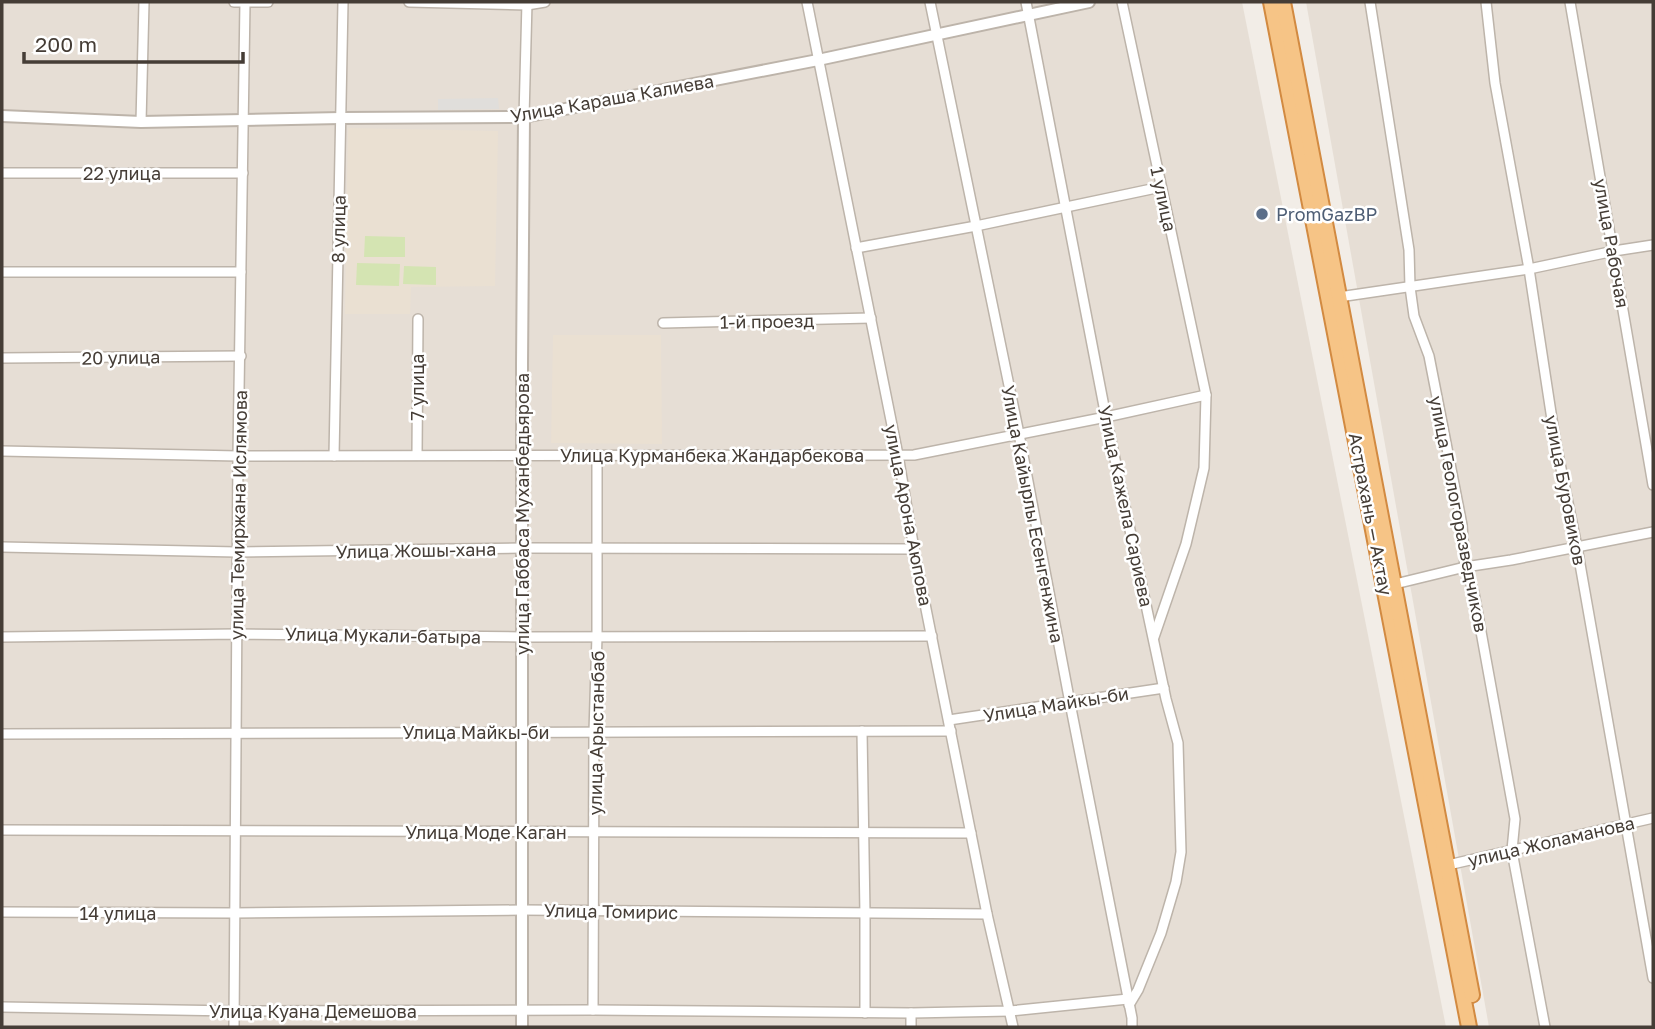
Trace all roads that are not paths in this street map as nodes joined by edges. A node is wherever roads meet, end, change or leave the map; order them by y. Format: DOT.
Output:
graph roads {
  1 [pos="144,2"];
  2 [pos="234,2"];
  3 [pos="245,2"];
  4 [pos="268,2"];
  5 [pos="343,2"];
  6 [pos="409,2"];
  7 [pos="446,2"];
  8 [pos="545,2"];
  9 [pos="807,2"];
  10 [pos="930,2"];
  11 [pos="1026,2"];
  12 [pos="1089,2"];
  13 [pos="1122,2"];
  14 [pos="1370,2"];
  15 [pos="1486,2"];
  16 [pos="1570,2"];
  17 [pos="1278,3"];
  18 [pos="527,4"];
  19 [pos="1028,15"];
  20 [pos="937,36"];
  21 [pos="818,60"];
  22 [pos="2,116"];
  23 [pos="524,117"];
  24 [pos="341,118"];
  25 [pos="244,121"];
  26 [pos="141,122"];
  27 [pos="2,173"];
  28 [pos="243,173"];
  29 [pos="1161,187"];
  30 [pos="1065,207"];
  31 [pos="976,226"];
  32 [pos="1653,245"];
  33 [pos="856,248"];
  34 [pos="1614,251"];
  35 [pos="1528,269"];
  36 [pos="2,272"];
  37 [pos="241,272"];
  38 [pos="1409,287"];
  39 [pos="1339,297"];
  40 [pos="871,318"];
  41 [pos="418,320"];
  42 [pos="663,323"];
  43 [pos="241,356"];
  44 [pos="2,358"];
  45 [pos="1206,396"];
  46 [pos="1106,417"];
  47 [pos="1019,434"];
  48 [pos="2,451"];
  49 [pos="417,455"];
  50 [pos="522,455"];
  51 [pos="597,455"];
  52 [pos="898,455"];
  53 [pos="238,456"];
  54 [pos="334,456"];
  55 [pos="1653,485"];
  56 [pos="1653,532"];
  57 [pos="2,547"];
  58 [pos="1577,547"];
  59 [pos="522,548"];
  60 [pos="597,548"];
  61 [pos="914,549"];
  62 [pos="237,552"];
  63 [pos="1465,567"];
  64 [pos="1390,585"];
  65 [pos="237,634"];
  66 [pos="522,636"];
  67 [pos="597,636"];
  68 [pos="932,636"];
  69 [pos="2,637"];
  70 [pos="1154,638"];
  71 [pos="1164,688"];
  72 [pos="1411,697"];
  73 [pos="1070,703"];
  74 [pos="948,720"];
  75 [pos="862,731"];
  76 [pos="951,731"];
  77 [pos="236,732"];
  78 [pos="522,732"];
  79 [pos="594,732"];
  80 [pos="2,734"];
  81 [pos="1653,818"];
  82 [pos="1626,824"];
  83 [pos="2,830"];
  84 [pos="236,831"];
  85 [pos="522,832"];
  86 [pos="594,833"];
  87 [pos="864,833"];
  88 [pos="971,833"];
  89 [pos="1512,850"];
  90 [pos="1448,865"];
  91 [pos="522,911"];
  92 [pos="592,911"];
  93 [pos="2,912"];
  94 [pos="234,913"];
  95 [pos="865,914"];
  96 [pos="987,915"];
  97 [pos="1653,978"];
  98 [pos="1129,1002"];
  99 [pos="2,1007"];
  100 [pos="522,1010"];
  101 [pos="593,1010"];
  102 [pos="233,1011"];
  103 [pos="1010,1011"];
  104 [pos="865,1013"];
  105 [pos="911,1013"];
  106 [pos="234,1027"];
  107 [pos="522,1027"];
  108 [pos="911,1027"];
  109 [pos="1013,1027"];
  110 [pos="1132,1027"];
  111 [pos="1469,1027"];
  112 [pos="1478,1027"];
  113 [pos="1545,1027"];
  1 -- 26 [label="street"];
  2 -- 3 [label="street"];
  3 -- 4 [label="street"];
  3 -- 25 [label="street, улица Темиржана Ислямова"];
  5 -- 24 [label="street, 8 улица"];
  6 -- 7 [label="street"];
  7 -- 18 [label="street"];
  8 -- 18 [label="street"];
  9 -- 21 [label="street, улица Арона Аюпова"];
  10 -- 20 [label="street, Улица Кайырлы Есенгенжина"];
  11 -- 19 [label="street, Улица Кажела Сариева"];
  12 -- 19 [label="street, Улица Караша Калиева"];
  13 -- 29 [label="street, 1 улица"];
  14 -- 38 [label="street, улица Геологоразведчиков"];
  15 -- 35 [label="street, улица Буровиков"];
  16 -- 34 [label="street, улица Рабочая"];
  17 -- 39 [label="highway, Астрахань — Актау"];
  17 -- 64 [label="highway, Астрахань — Актау"];
  18 -- 23 [label="street, улица Габбаса Муханбедьярова"];
  19 -- 20 [label="street, Улица Караша Калиева"];
  19 -- 30 [label="street, Улица Кажела Сариева"];
  20 -- 21 [label="street, Улица Караша Калиева"];
  20 -- 31 [label="street, Улица Кайырлы Есенгенжина"];
  21 -- 23 [label="street, Улица Караша Калиева"];
  21 -- 33 [label="street, улица Арона Аюпова"];
  22 -- 26 [label="street, Улица Караша Калиева"];
  23 -- 24 [label="street, Улица Караша Калиева"];
  23 -- 50 [label="street, улица Габбаса Муханбедьярова"];
  24 -- 25 [label="street, Улица Караша Калиева"];
  24 -- 54 [label="street, 8 улица"];
  25 -- 26 [label="street, Улица Караша Калиева"];
  25 -- 28 [label="street, улица Темиржана Ислямова"];
  27 -- 28 [label="street, 22 улица"];
  28 -- 37 [label="street, улица Темиржана Ислямова"];
  29 -- 30 [label="street"];
  29 -- 45 [label="street, 1 улица"];
  30 -- 31 [label="street"];
  30 -- 46 [label="street, Улица Кажела Сариева"];
  31 -- 33 [label="street"];
  31 -- 47 [label="street, Улица Кайырлы Есенгенжина"];
  32 -- 34 [label="street"];
  33 -- 40 [label="street, улица Арона Аюпова"];
  34 -- 35 [label="street"];
  34 -- 55 [label="street, улица Рабочая"];
  35 -- 38 [label="street"];
  35 -- 58 [label="street, улица Буровиков"];
  36 -- 37 [label="street"];
  37 -- 43 [label="street, улица Темиржана Ислямова"];
  38 -- 39 [label="street"];
  38 -- 63 [label="street, улица Геологоразведчиков"];
  39 -- 64 [label="highway, Астрахань — Актау"];
  40 -- 42 [label="street, 1-й проезд"];
  40 -- 52 [label="street, улица Арона Аюпова"];
  41 -- 49 [label="street, 7 улица"];
  43 -- 44 [label="street, 20 улица"];
  43 -- 53 [label="street, улица Темиржана Ислямова"];
  45 -- 46 [label="street, Улица Курманбека Жандарбекова"];
  45 -- 70 [label="street, 1 улица"];
  46 -- 47 [label="street, Улица Курманбека Жандарбекова"];
  46 -- 70 [label="street, Улица Кажела Сариева"];
  47 -- 52 [label="street, Улица Курманбека Жандарбекова"];
  47 -- 73 [label="street, Улица Кайырлы Есенгенжина"];
  48 -- 53 [label="street, Улица Курманбека Жандарбекова"];
  49 -- 50 [label="street, Улица Курманбека Жандарбекова"];
  49 -- 54 [label="street, Улица Курманбека Жандарбекова"];
  50 -- 51 [label="street, Улица Курманбека Жандарбекова"];
  50 -- 59 [label="street, улица Габбаса Муханбедьярова"];
  51 -- 52 [label="street, Улица Курманбека Жандарбекова"];
  51 -- 60 [label="street, улица Арыстанбаб"];
  52 -- 61 [label="street, улица Арона Аюпова"];
  53 -- 54 [label="street, Улица Курманбека Жандарбекова"];
  53 -- 62 [label="street, улица Темиржана Ислямова"];
  56 -- 58 [label="street"];
  57 -- 62 [label="street, Улица Жошы-хана"];
  58 -- 63 [label="street"];
  58 -- 82 [label="street, улица Буровиков"];
  59 -- 60 [label="street, Улица Жошы-хана"];
  59 -- 62 [label="street, Улица Жошы-хана"];
  59 -- 66 [label="street, улица Габбаса Муханбедьярова"];
  60 -- 61 [label="street, Улица Жошы-хана"];
  60 -- 67 [label="street, улица Арыстанбаб"];
  61 -- 68 [label="street, улица Арона Аюпова"];
  62 -- 65 [label="street, улица Темиржана Ислямова"];
  63 -- 64 [label="street"];
  63 -- 89 [label="street, улица Геологоразведчиков"];
  64 -- 72 [label="highway, Астрахань — Актау"];
  65 -- 66 [label="street, Улица Мукали-батыра"];
  65 -- 69 [label="street, Улица Мукали-батыра"];
  65 -- 77 [label="street, улица Темиржана Ислямова"];
  66 -- 67 [label="street, Улица Мукали-батыра"];
  66 -- 78 [label="street, улица Габбаса Муханбедьярова"];
  67 -- 68 [label="street, Улица Мукали-батыра"];
  67 -- 79 [label="street, улица Арыстанбаб"];
  68 -- 74 [label="street, улица Арона Аюпова"];
  70 -- 71 [label="street, Улица Кажела Сариева"];
  71 -- 73 [label="street, Улица Майкы-би"];
  71 -- 98 [label="street, Улица Кажела Сариева"];
  72 -- 90 [label="highway, Астрахань — Актау"];
  72 -- 111 [label="highway, Астрахань — Актау"];
  73 -- 74 [label="street, Улица Майкы-би"];
  73 -- 98 [label="street, Улица Кайырлы Есенгенжина"];
  74 -- 76 [label="street, улица Арона Аюпова"];
  75 -- 76 [label="street, Улица Майкы-би"];
  75 -- 79 [label="street, Улица Майкы-би"];
  75 -- 87 [label="street"];
  76 -- 88 [label="street, улица Арона Аюпова"];
  77 -- 78 [label="street, Улица Майкы-би"];
  77 -- 80 [label="street, Улица Майкы-би"];
  77 -- 84 [label="street, улица Темиржана Ислямова"];
  78 -- 79 [label="street, Улица Майкы-би"];
  78 -- 85 [label="street, улица Габбаса Муханбедьярова"];
  79 -- 86 [label="street, улица Арыстанбаб"];
  81 -- 82 [label="street, улица Жоламанова"];
  82 -- 89 [label="street, улица Жоламанова"];
  82 -- 97 [label="street, улица Буровиков"];
  83 -- 84 [label="street, Улица Моде Каган"];
  84 -- 85 [label="street, Улица Моде Каган"];
  84 -- 94 [label="street, улица Темиржана Ислямова"];
  85 -- 86 [label="street, Улица Моде Каган"];
  85 -- 91 [label="street, улица Габбаса Муханбедьярова"];
  86 -- 87 [label="street, Улица Моде Каган"];
  86 -- 92 [label="street, улица Арыстанбаб"];
  87 -- 88 [label="street, Улица Моде Каган"];
  87 -- 95 [label="street"];
  88 -- 96 [label="street, улица Арона Аюпова"];
  89 -- 90 [label="street, улица Жоламанова"];
  89 -- 113 [label="street, улица Геологоразведчиков"];
  90 -- 112 [label="highway, Астрахань — Актау"];
  91 -- 92 [label="street, Улица Томирис"];
  91 -- 94 [label="street, Улица Томирис"];
  91 -- 100 [label="street, улица Габбаса Муханбедьярова"];
  92 -- 95 [label="street, Улица Томирис"];
  92 -- 101 [label="street, улица Арыстанбаб"];
  93 -- 94 [label="street, 14 улица"];
  94 -- 102 [label="street, улица Темиржана Ислямова"];
  95 -- 96 [label="street, Улица Томирис"];
  95 -- 104 [label="street"];
  96 -- 103 [label="street, улица Арона Аюпова"];
  98 -- 103 [label="street, Улица Куана Демешова"];
  98 -- 110 [label="street, Улица Кайырлы Есенгенжина"];
  99 -- 102 [label="street, Улица Куана Демешова"];
  100 -- 101 [label="street, Улица Куана Демешова"];
  100 -- 102 [label="street, Улица Куана Демешова"];
  100 -- 107 [label="street, улица Габбаса Муханбедьярова"];
  101 -- 104 [label="street, Улица Куана Демешова"];
  102 -- 106 [label="street, улица Темиржана Ислямова"];
  103 -- 105 [label="street, Улица Куана Демешова"];
  103 -- 109 [label="street, улица Арона Аюпова"];
  104 -- 105 [label="street, Улица Куана Демешова"];
  105 -- 108 [label="street"];
}
